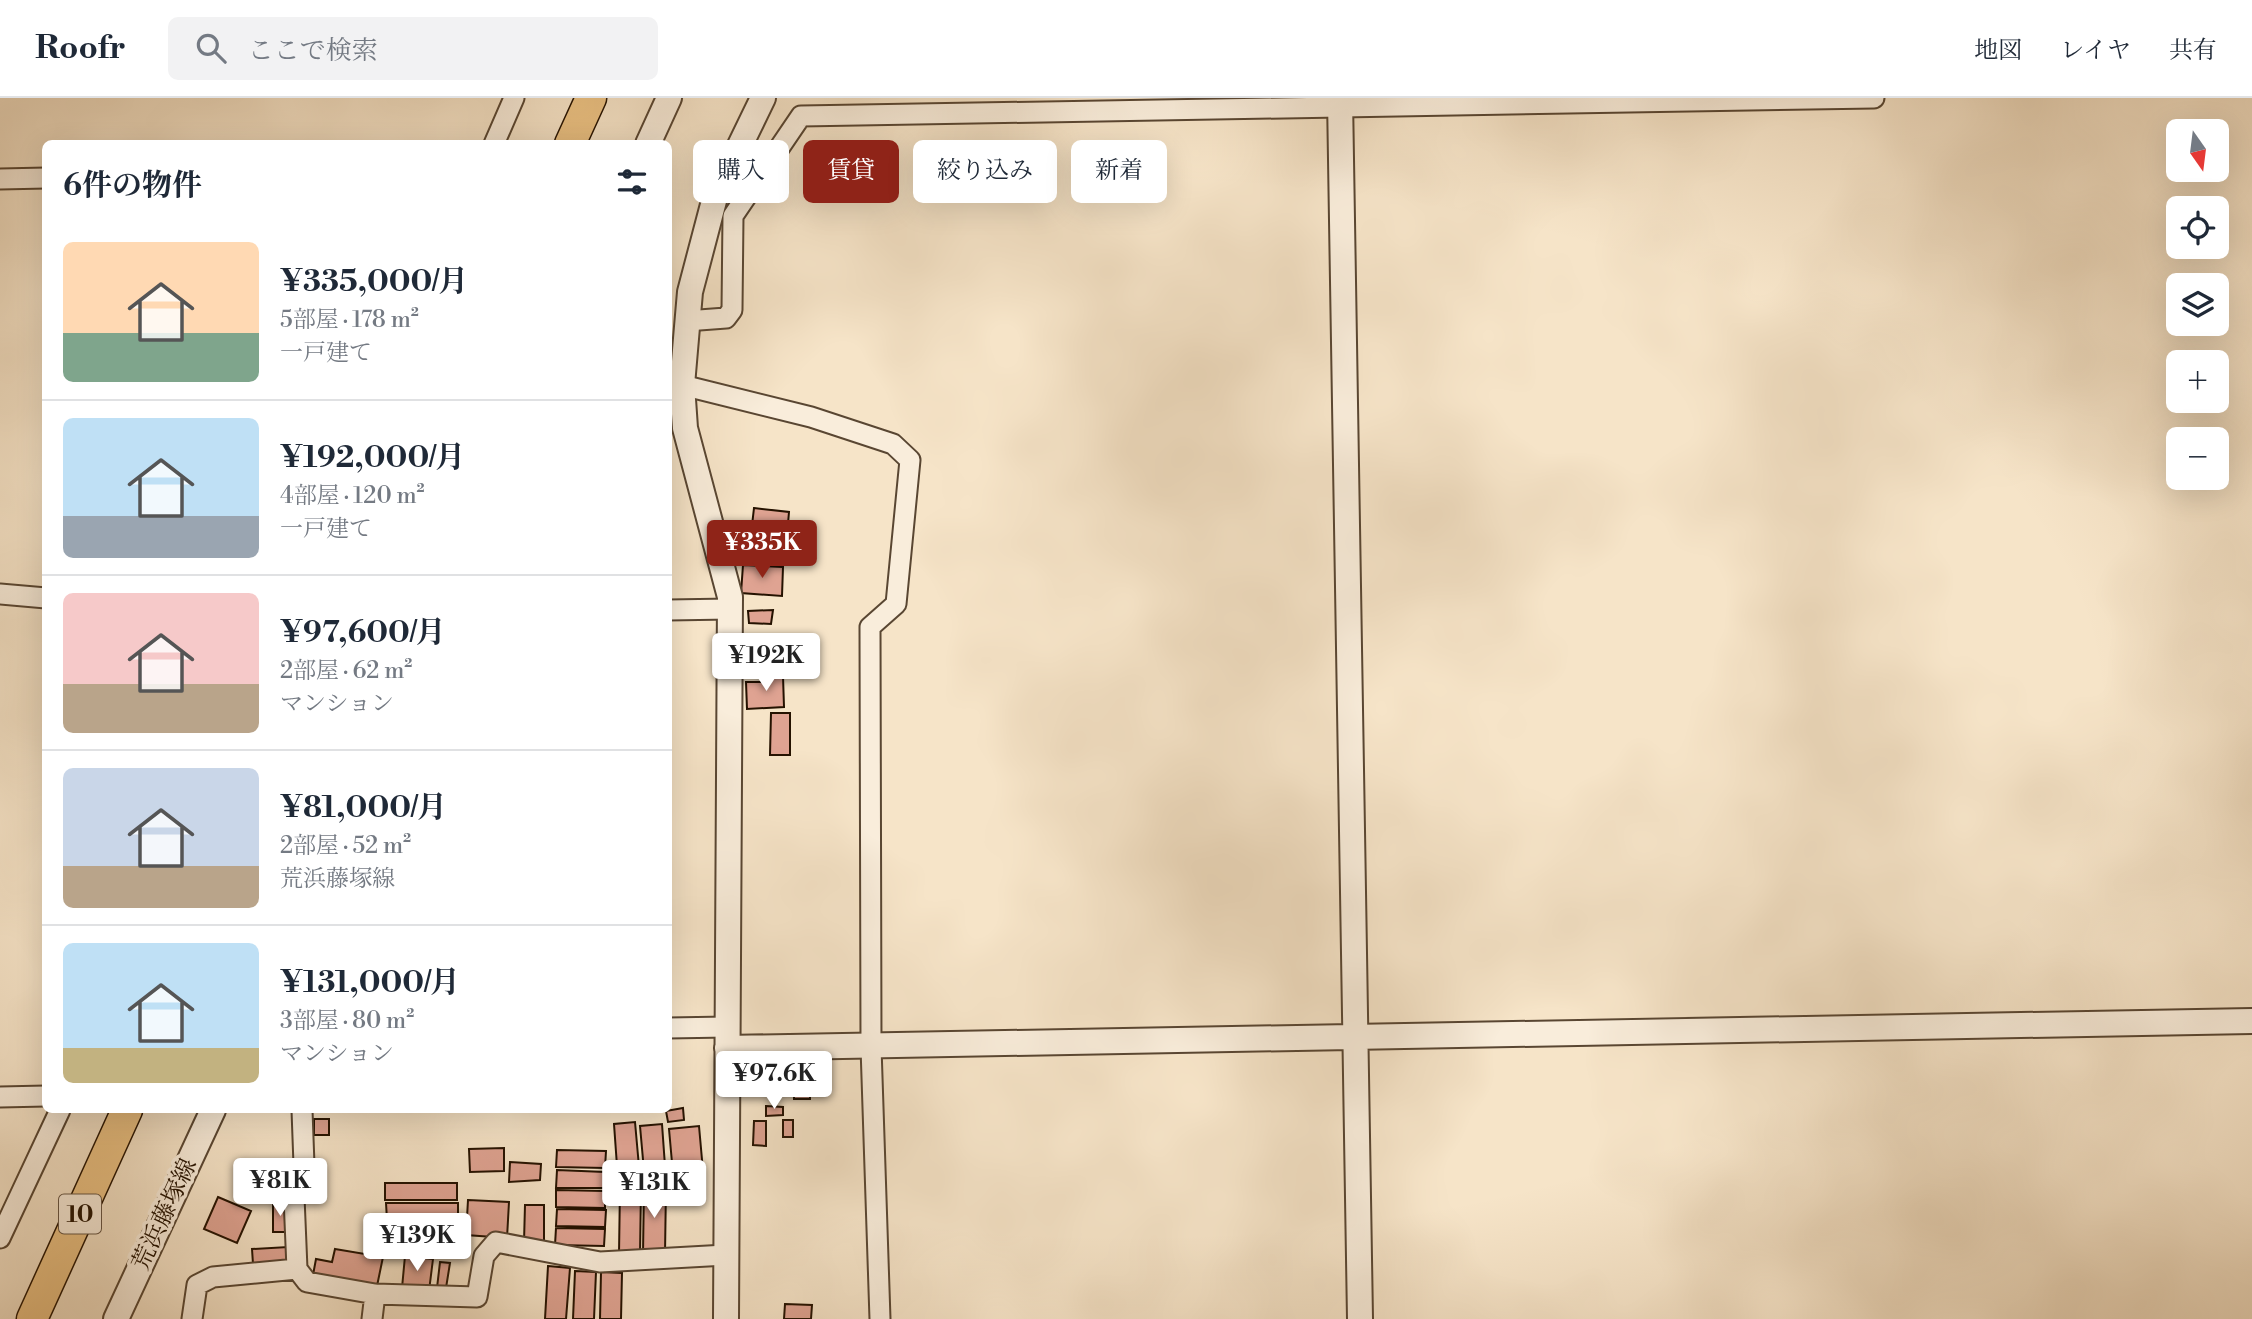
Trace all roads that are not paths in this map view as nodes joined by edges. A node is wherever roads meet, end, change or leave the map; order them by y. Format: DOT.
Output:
graph roads {
  1 [pos="514,98"];
  2 [pos="591,98"];
  3 [pos="669,98"];
  4 [pos="763,98"];
  5 [pos="1874,98"];
  6 [pos="1340,104"];
  7 [pos="496,140"];
  8 [pos="572,140"];
  9 [pos="651,140"];
  10 [pos="0,178"];
  11 [pos="42,178"];
  12 [pos="677,320"];
  13 [pos="682,384"];
  14 [pos="0,594"];
  15 [pos="42,598"];
  16 [pos="730,609"];
  17 [pos="672,610"];
  18 [pos="2252,1021"];
  19 [pos="672,1029"];
  20 [pos="1356,1036"];
  21 [pos="727,1038"];
  22 [pos="871,1047"];
  23 [pos="42,1096"];
  24 [pos="0,1097"];
  25 [pos="59,1113"];
  26 [pos="126,1113"];
  27 [pos="212,1113"];
  28 [pos="302,1113"];
  29 [pos="0,1238"];
  30 [pos="726,1255"];
  31 [pos="297,1269"];
  32 [pos="375,1294"];
  33 [pos="32,1319"];
  34 [pos="116,1319"];
  35 [pos="192,1319"];
  36 [pos="372,1319"];
  37 [pos="726,1319"];
  38 [pos="880,1319"];
  39 [pos="1360,1319"];
  1 -- 7 [label="street"];
  2 -- 8 [label="main road"];
  3 -- 9 [label="street"];
  4 -- 12 [label="street"];
  5 -- 6 [label="street"];
  6 -- 12 [label="street"];
  6 -- 20 [label="street"];
  10 -- 11 [label="street"];
  12 -- 13 [label="street"];
  13 -- 16 [label="street"];
  13 -- 22 [label="street"];
  14 -- 15 [label="street"];
  16 -- 17 [label="street"];
  16 -- 21 [label="street"];
  18 -- 20 [label="street"];
  19 -- 21 [label="street"];
  20 -- 22 [label="street"];
  20 -- 39 [label="street"];
  21 -- 22 [label="street"];
  21 -- 30 [label="street"];
  22 -- 38 [label="street"];
  23 -- 24 [label="street"];
  25 -- 29 [label="street"];
  26 -- 33 [label="main road, 10"];
  27 -- 34 [label="street, 荒浜藤塚線"];
  28 -- 31 [label="street"];
  30 -- 32 [label="street"];
  30 -- 37 [label="street"];
  31 -- 32 [label="street"];
  31 -- 35 [label="street"];
  32 -- 36 [label="street"];
}
